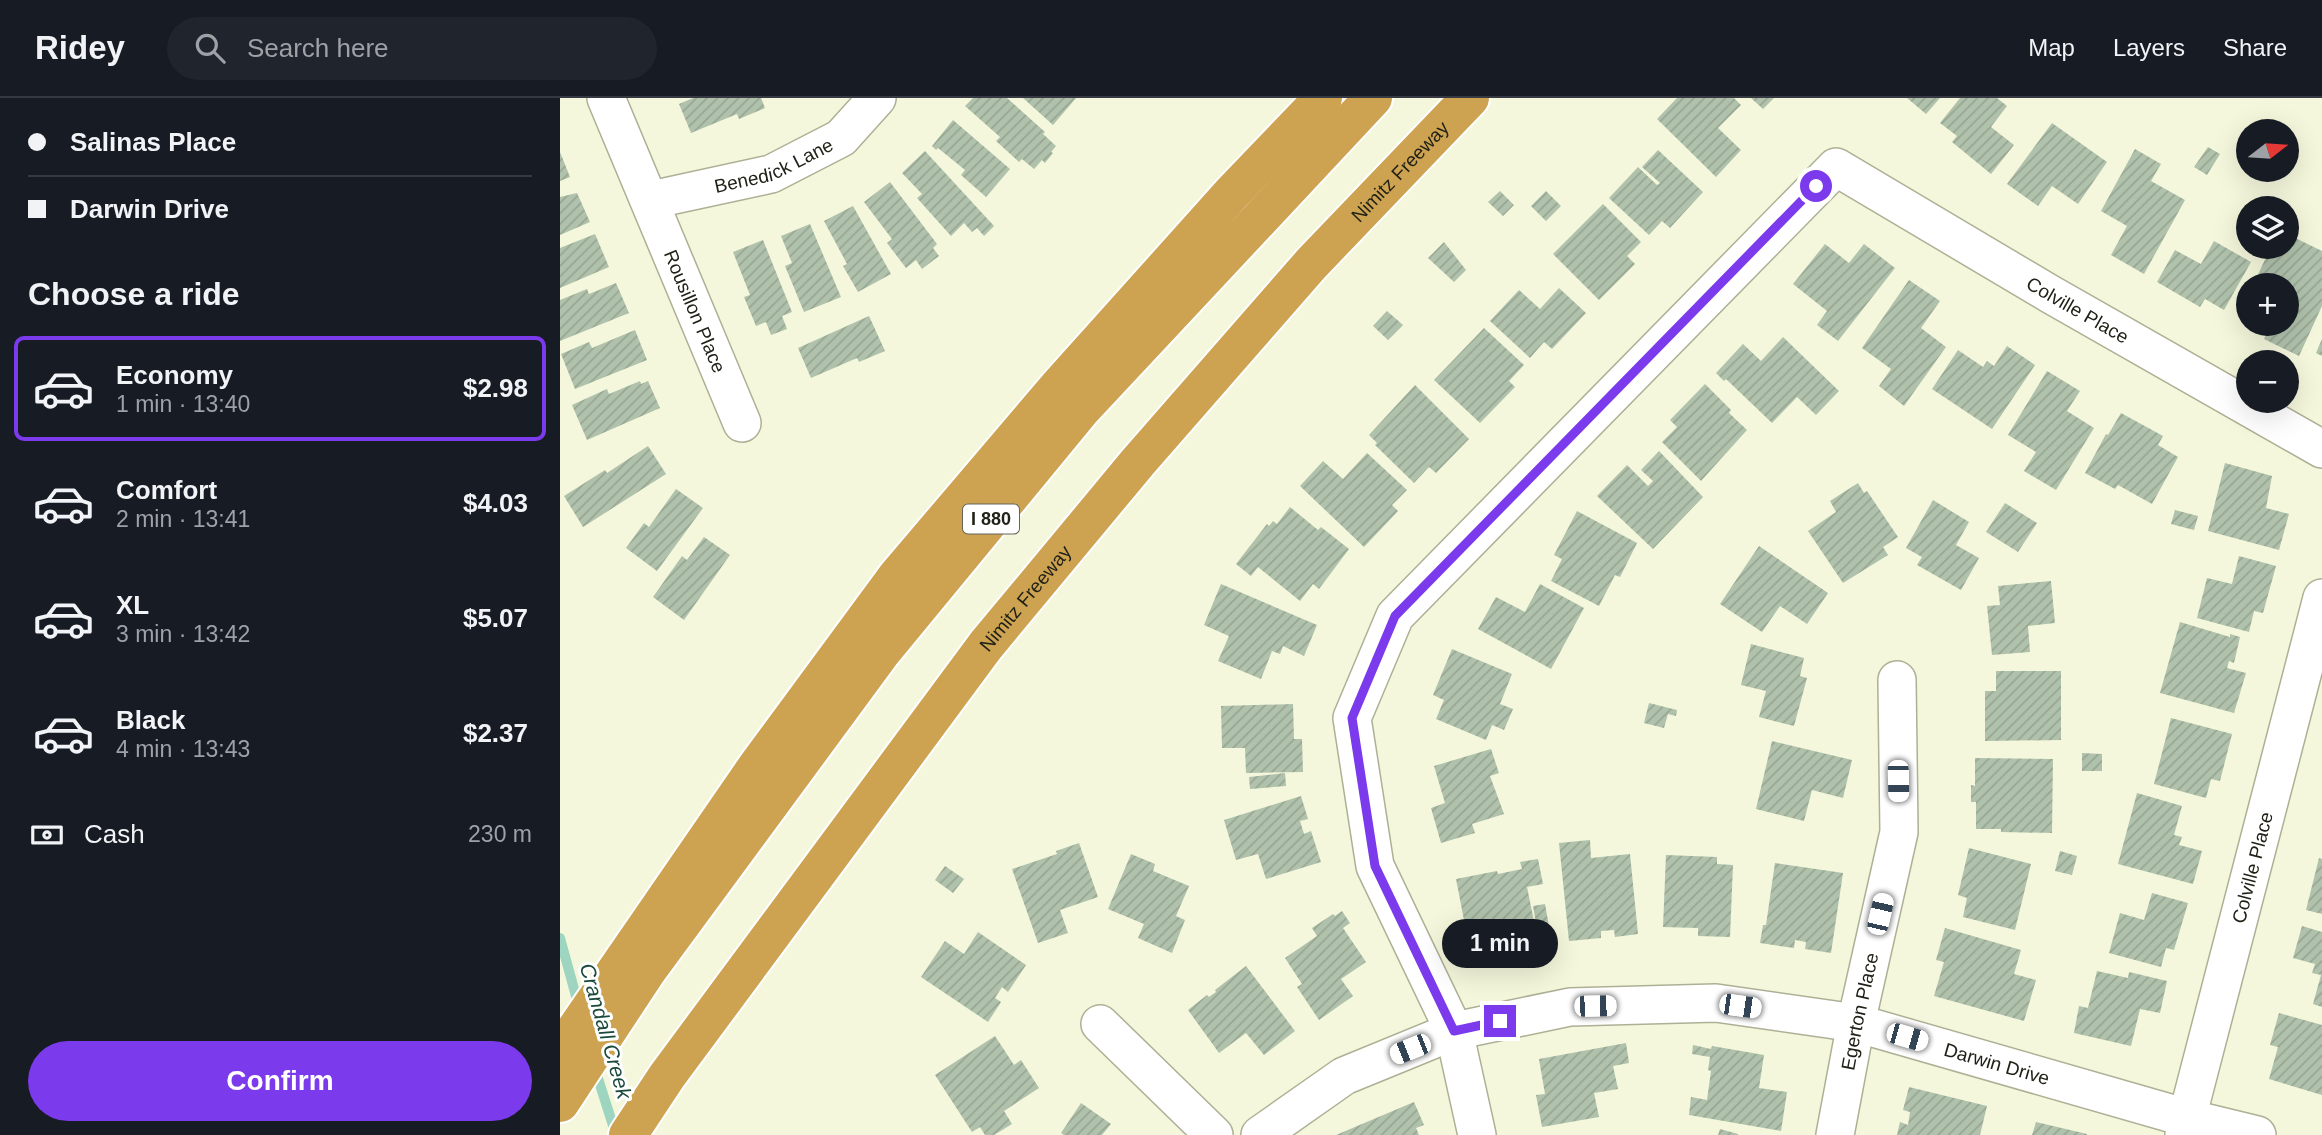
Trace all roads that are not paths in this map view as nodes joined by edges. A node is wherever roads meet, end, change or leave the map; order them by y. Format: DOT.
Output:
graph roads {
  1 [pos="606,98"];
  2 [pos="877,98"];
  3 [pos="1323,98"];
  4 [pos="1373,98"];
  5 [pos="1469,98"];
  6 [pos="651,200"];
  7 [pos="742,422"];
  8 [pos="2322,449"];
  9 [pos="2322,598"];
  10 [pos="1897,680"];
  11 [pos="637,962"];
  12 [pos="1856,1023"];
  13 [pos="1100,1024"];
  14 [pos="1454,1031"];
  15 [pos="560,1052"];
  16 [pos="560,1103"];
  17 [pos="2186,1126"];
  18 [pos="628,1135"];
  19 [pos="1214,1135"];
  20 [pos="1260,1135"];
  21 [pos="1477,1135"];
  22 [pos="1835,1135"];
  23 [pos="2258,1135"];
  1 -- 6 [label="street, Rousillon Place"];
  2 -- 6 [label="street, Benedick Lane"];
  3 -- 11 [label="highway, I 880"];
  4 -- 11 [label="highway, I 880"];
  5 -- 18 [label="highway, Nimitz Freeway"];
  6 -- 7 [label="street, Rousillon Place"];
  8 -- 14 [label="street, Colville Place"];
  9 -- 17 [label="street, Colville Place"];
  10 -- 12 [label="street, Egerton Place"];
  11 -- 15 [label="highway, I 880"];
  11 -- 16 [label="highway, I 880"];
  12 -- 14 [label="street, Darwin Drive"];
  12 -- 17 [label="street, Darwin Drive"];
  12 -- 22 [label="street, Egerton Place"];
  13 -- 19 [label="street"];
  14 -- 20 [label="street, Darwin Drive"];
  14 -- 21 [label="street"];
  17 -- 23 [label="street, Darwin Drive"];
}
